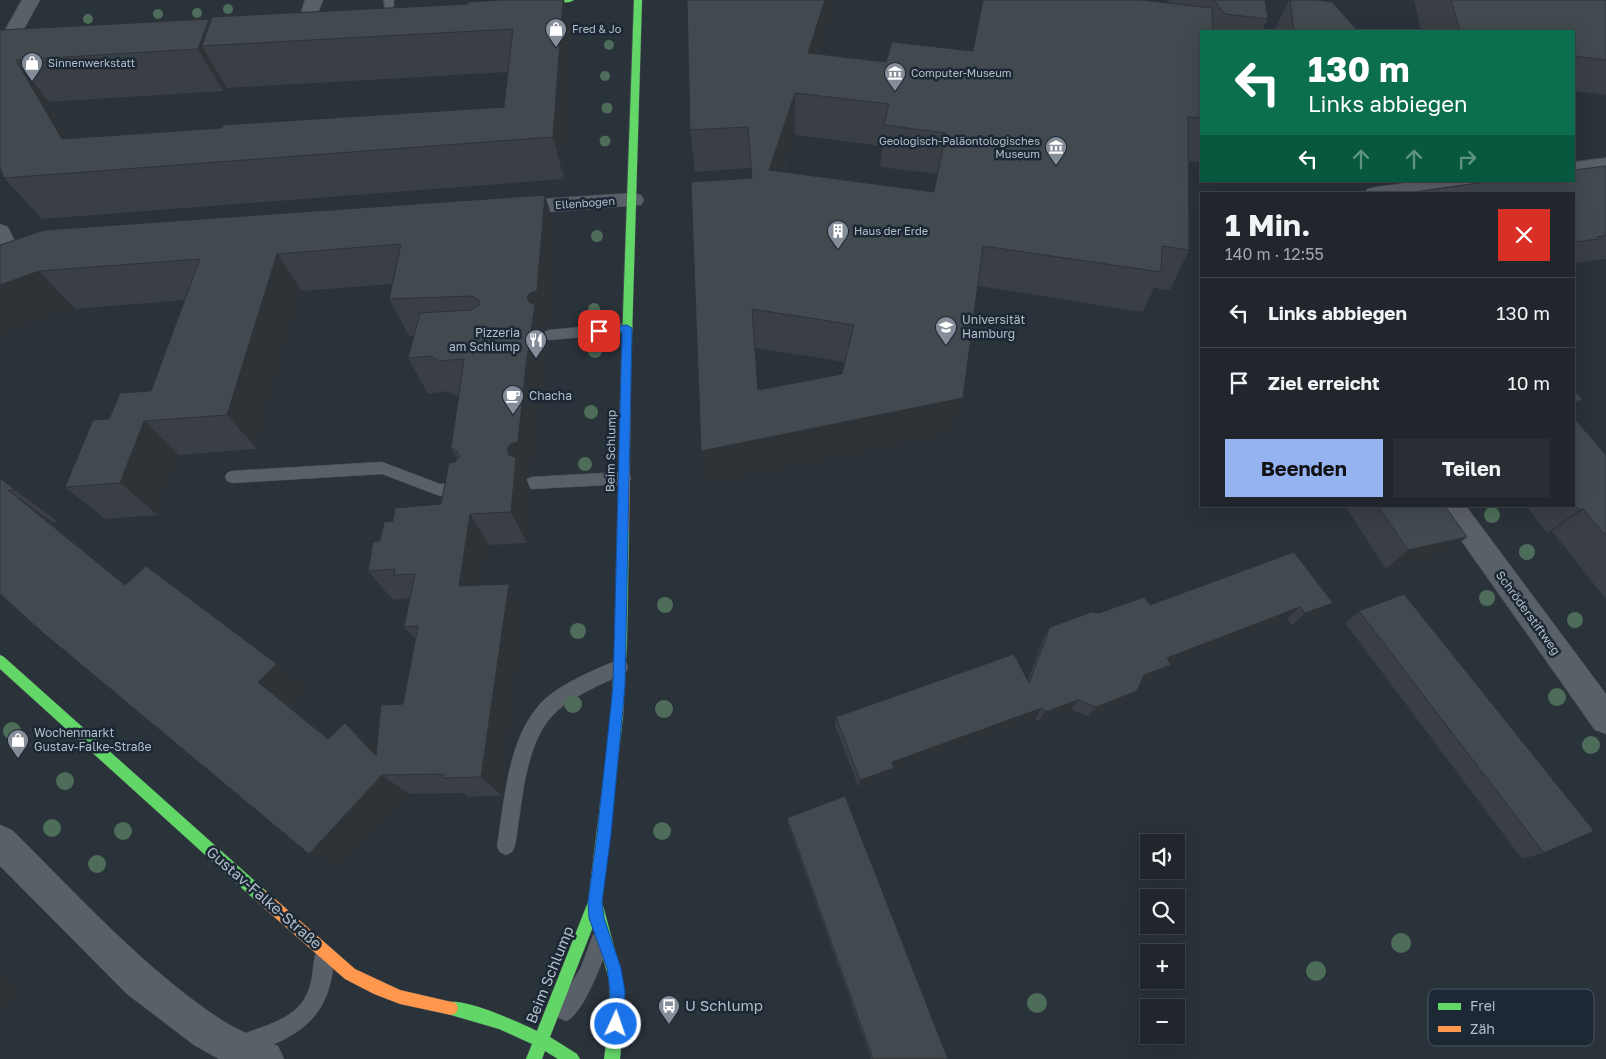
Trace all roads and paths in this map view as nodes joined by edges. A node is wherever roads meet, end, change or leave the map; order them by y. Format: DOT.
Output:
graph roads {
  1 [pos="31,0"];
  2 [pos="314,0"];
  3 [pos="570,0"];
  4 [pos="638,0"];
  5 [pos="520,3"];
  6 [pos="311,17"];
  7 [pos="13,35"];
  8 [pos="0,56"];
  9 [pos="1606,165"];
  10 [pos="1575,169"];
  11 [pos="1476,182"];
  12 [pos="1392,192"];
  13 [pos="633,200"];
  14 [pos="492,210"];
  15 [pos="627,328"];
  16 [pos="549,335"];
  17 [pos="232,477"];
  18 [pos="624,478"];
  19 [pos="532,483"];
  20 [pos="469,489"];
  21 [pos="1451,507"];
  22 [pos="0,661"];
  23 [pos="620,668"];
  24 [pos="1606,719"];
  25 [pos="0,842"];
  26 [pos="506,846"];
  27 [pos="595,902"];
  28 [pos="602,936"];
  29 [pos="324,951"];
  30 [pos="537,1050"];
  31 [pos="248,1053"];
  32 [pos="518,1059"];
  33 [pos="572,1059"];
  34 [pos="612,1059"];
  1 -- 7 [label="street"];
  2 -- 6 [label="street"];
  3 -- 5 [label="main road"];
  4 -- 13 [label="main road, Beim Schlump"];
  7 -- 8 [label="street"];
  9 -- 10 [label="street"];
  11 -- 12 [label="street"];
  13 -- 14 [label="street, Ellenbogen"];
  13 -- 15 [label="main road, Beim Schlump"];
  15 -- 16 [label="lane"];
  15 -- 18 [label="main road, Beim Schlump"];
  17 -- 20 [label="lane"];
  18 -- 19 [label="lane"];
  18 -- 23 [label="main road, Beim Schlump"];
  21 -- 24 [label="street, Schröderstiftweg"];
  22 -- 29 [label="main road, Gustav-Falke-Straße"];
  23 -- 26 [label="lane"];
  23 -- 27 [label="main road, Beim Schlump"];
  25 -- 31 [label="street"];
  27 -- 28 [label="main road, Beim Schlump"];
  27 -- 30 [label="main road, Beim Schlump"];
  28 -- 30 [label="lane"];
  28 -- 34 [label="main road, Beim Schlump"];
  29 -- 30 [label="main road, Gustav-Falke-Straße"];
  29 -- 31 [label="lane"];
  30 -- 32 [label="lane"];
  30 -- 33 [label="main road, Gustav-Falke-Straße"];
}
